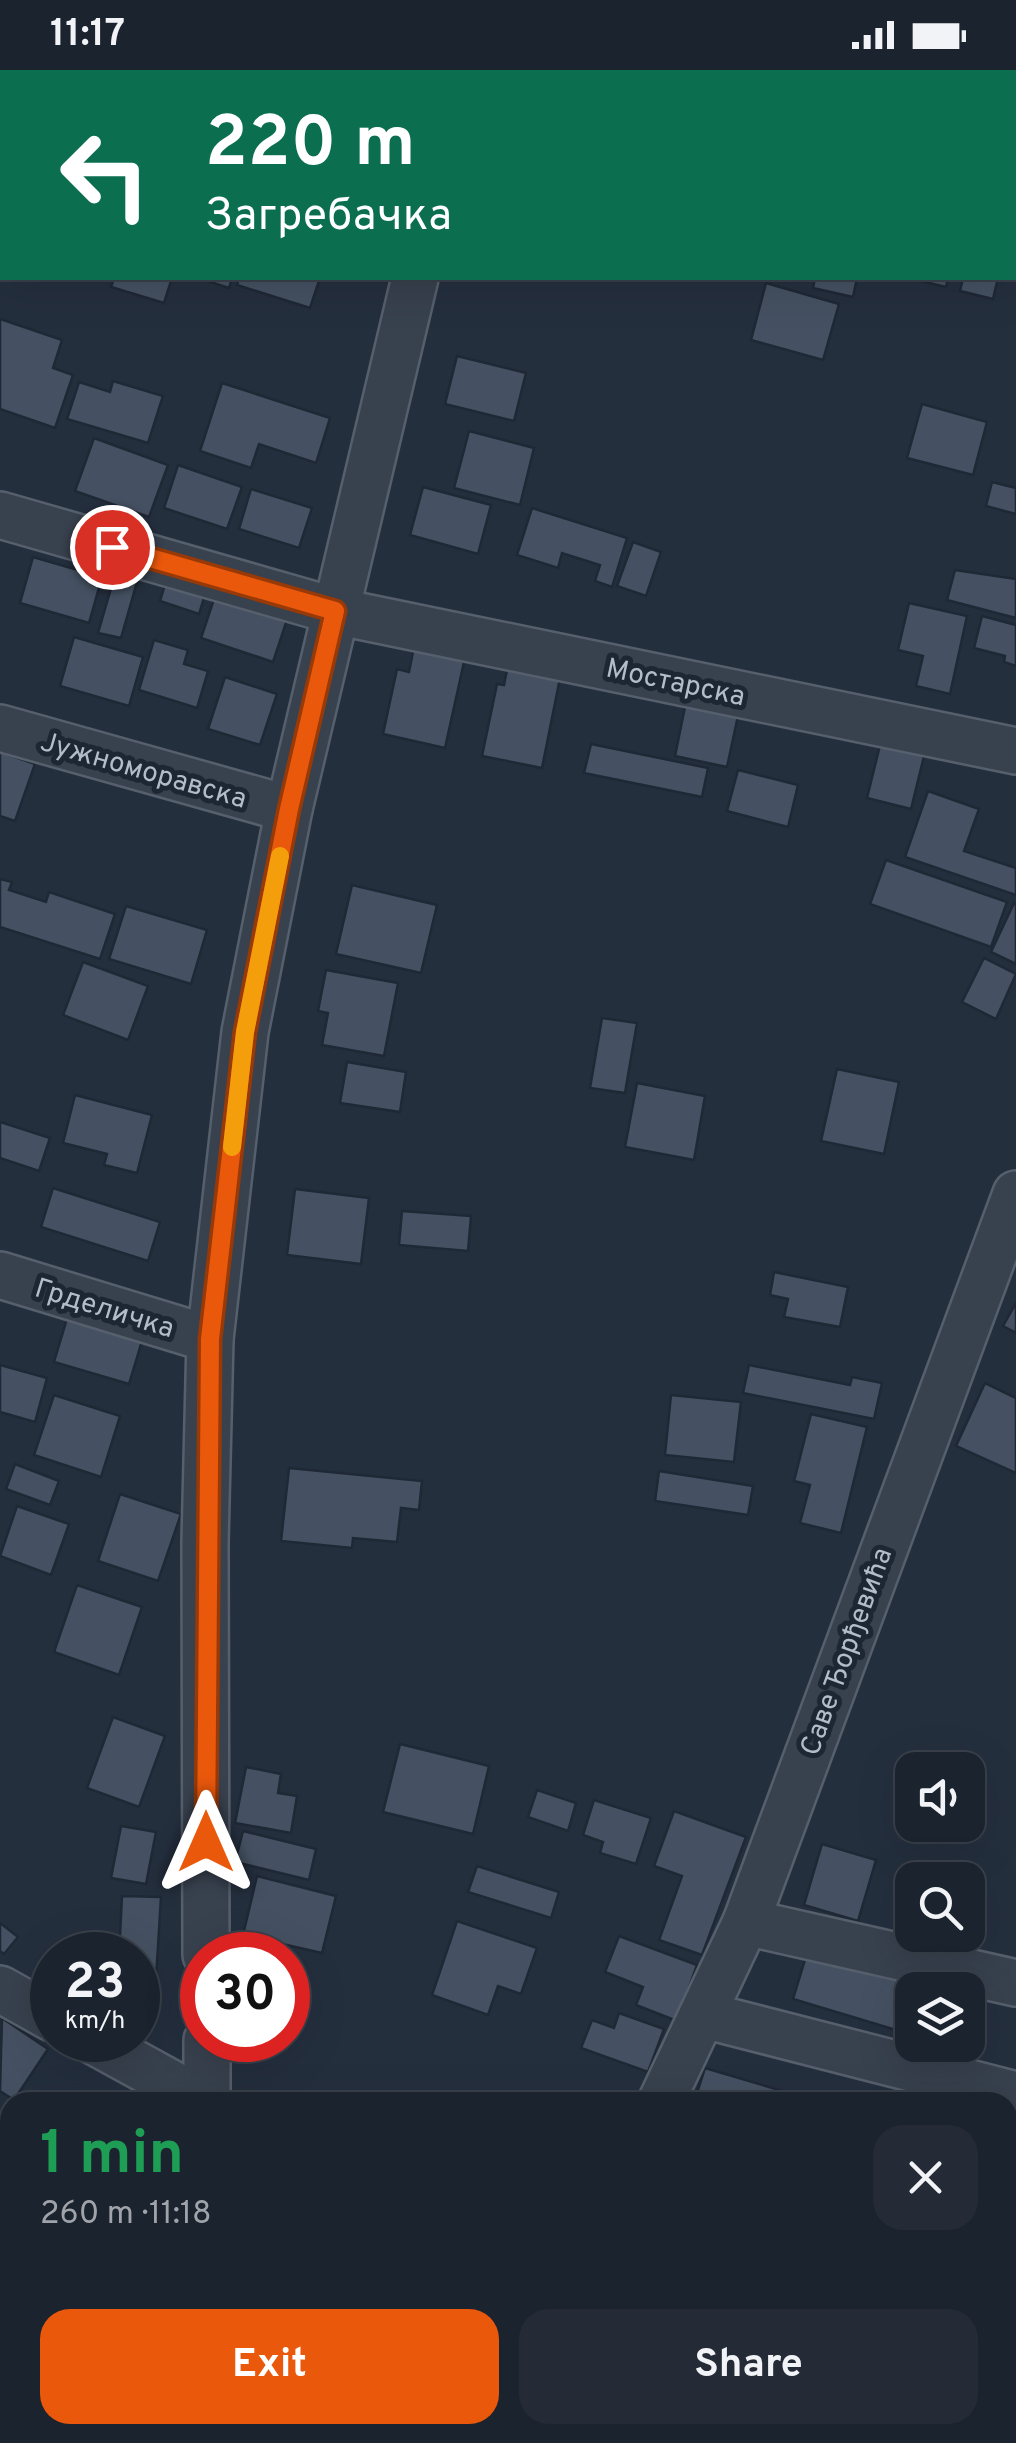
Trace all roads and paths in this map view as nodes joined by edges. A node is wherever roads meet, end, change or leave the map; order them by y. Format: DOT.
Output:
graph roads {
  1 [pos="415,280"];
  2 [pos="0,515"];
  3 [pos="335,611"];
  4 [pos="0,728"];
  5 [pos="1016,751"];
  6 [pos="289,809"];
  7 [pos="1016,1194"];
  8 [pos="0,1275"];
  9 [pos="210,1339"];
  10 [pos="746,1922"];
  11 [pos="206,1932"];
  12 [pos="1016,1983"];
  13 [pos="0,1989"];
  14 [pos="30,2006"];
  15 [pos="704,2015"];
  16 [pos="132,2062"];
  17 [pos="207,2062"];
  18 [pos="188,2092"];
  19 [pos="206,2092"];
  20 [pos="666,2092"];
  21 [pos="1004,2092"];
  1 -- 3 [label="street"];
  2 -- 3 [label="street, Мостарска"];
  3 -- 5 [label="street, Мостарска"];
  3 -- 6 [label="street"];
  4 -- 6 [label="street, Јужноморавска"];
  6 -- 9 [label="street"];
  7 -- 10 [label="street, Саве Ђорђевића"];
  8 -- 9 [label="street, Грделичка"];
  9 -- 11 [label="street"];
  10 -- 12 [label="street"];
  10 -- 15 [label="street, Саве Ђорђевића"];
  13 -- 14 [label="street"];
  15 -- 20 [label="street, Саве Ђорђевића"];
  15 -- 21 [label="street"];
  16 -- 18 [label="street"];
  17 -- 19 [label="street"];
}
